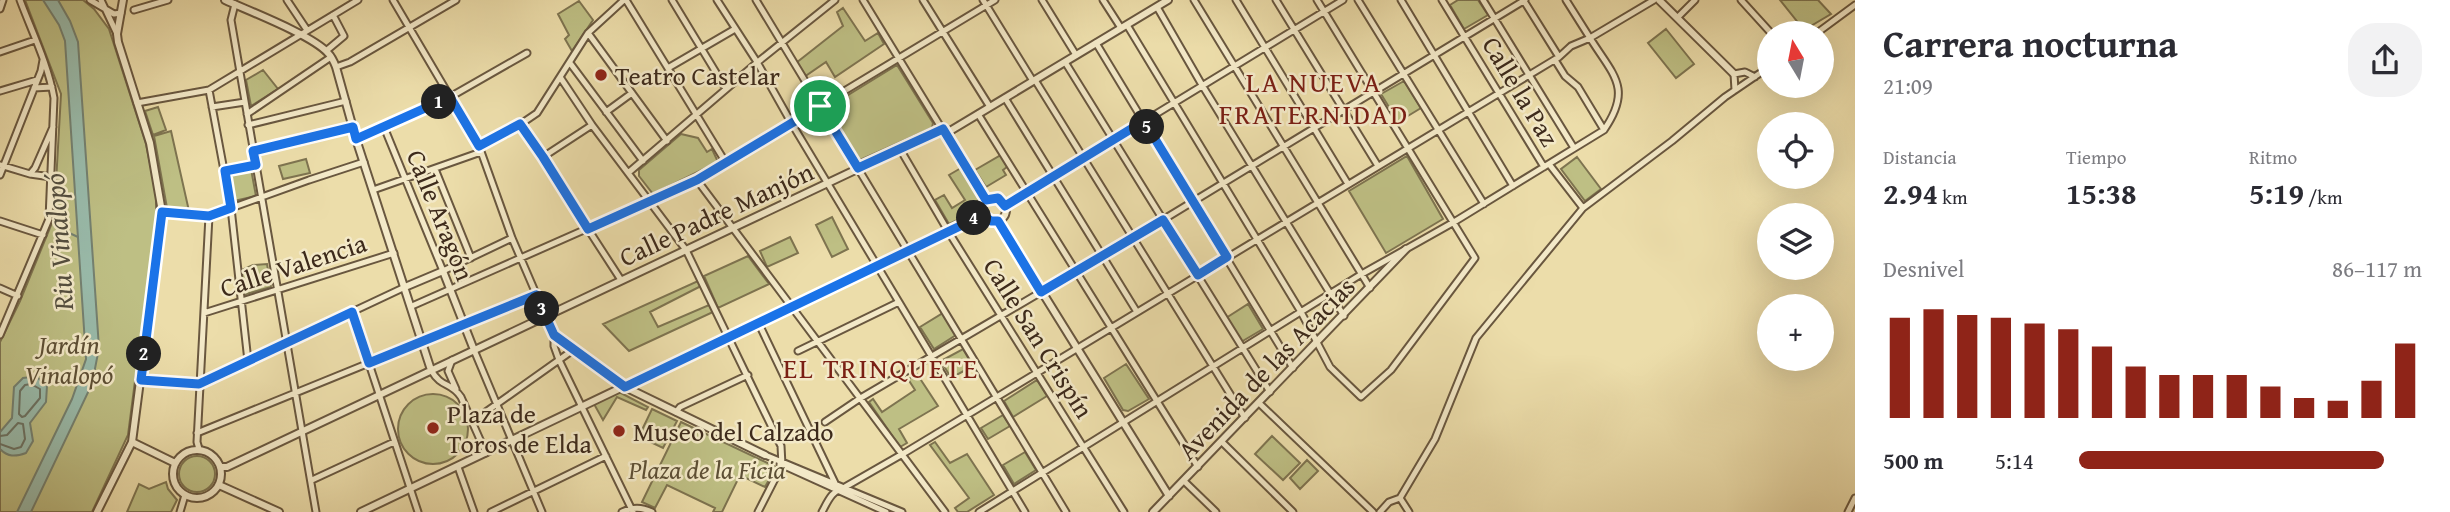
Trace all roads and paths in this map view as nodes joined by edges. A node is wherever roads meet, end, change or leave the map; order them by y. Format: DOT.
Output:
graph roads {
  1 [pos="3,0"];
  2 [pos="20,0"];
  3 [pos="90,0"];
  4 [pos="101,0"];
  5 [pos="123,0"];
  6 [pos="168,0"];
  7 [pos="225,0"];
  8 [pos="287,0"];
  9 [pos="358,0"];
  10 [pos="393,0"];
  11 [pos="625,0"];
  12 [pos="717,0"];
  13 [pos="757,0"];
  14 [pos="835,0"];
  15 [pos="863,0"];
  16 [pos="923,0"];
  17 [pos="995,0"];
  18 [pos="1042,0"];
  19 [pos="1103,0"];
  20 [pos="1194,0"];
  21 [pos="1236,0"];
  22 [pos="1276,0"];
  23 [pos="1317,0"];
  24 [pos="1343,0"];
  25 [pos="1358,0"];
  26 [pos="1401,0"];
  27 [pos="1442,0"];
  28 [pos="1483,0"];
  29 [pos="1524,0"];
  30 [pos="1566,0"];
  31 [pos="1657,0"];
  32 [pos="1696,0"];
  33 [pos="1741,0"];
  34 [pos="453,1"];
  35 [pos="674,1"];
  36 [pos="1162,2"];
  37 [pos="984,3"];
  38 [pos="235,4"];
  39 [pos="1855,5"];
  40 [pos="0,9"];
  41 [pos="134,10"];
  42 [pos="105,11"];
  43 [pos="1324,12"];
  44 [pos="121,13"];
  45 [pos="333,15"];
  46 [pos="1678,17"];
  47 [pos="1494,19"];
  48 [pos="1760,21"];
  49 [pos="1833,21"];
  50 [pos="411,27"];
  51 [pos="1124,27"];
  52 [pos="735,29"];
  53 [pos="307,30"];
  54 [pos="1294,30"];
  55 [pos="943,32"];
  56 [pos="588,33"];
  57 [pos="117,34"];
  58 [pos="299,34"];
  59 [pos="1465,37"];
  60 [pos="1590,38"];
  61 [pos="35,40"];
  62 [pos="783,41"];
  63 [pos="1097,43"];
  64 [pos="1265,47"];
  65 [pos="702,48"];
  66 [pos="0,52"];
  67 [pos="527,53"];
  68 [pos="329,54"];
  69 [pos="1436,54"];
  70 [pos="1076,55"];
  71 [pos="899,58"];
  72 [pos="1557,59"];
  73 [pos="43,60"];
  74 [pos="757,62"];
  75 [pos="1065,62"];
  76 [pos="570,63"];
  77 [pos="336,67"];
  78 [pos="1233,67"];
  79 [pos="668,68"];
  80 [pos="240,71"];
  81 [pos="1404,74"];
  82 [pos="1734,74"];
  83 [pos="1528,76"];
  84 [pos="560,77"];
  85 [pos="1755,77"];
  86 [pos="37,80"];
  87 [pos="1034,81"];
  88 [pos="1202,85"];
  89 [pos="52,87"];
  90 [pos="34,88"];
  91 [pos="726,89"];
  92 [pos="209,90"];
  93 [pos="1735,90"];
  94 [pos="0,91"];
  95 [pos="1374,91"];
  96 [pos="632,93"];
  97 [pos="1499,93"];
  98 [pos="450,97"];
  99 [pos="1005,98"];
  100 [pos="346,101"];
  101 [pos="245,102"];
  102 [pos="1174,102"];
  103 [pos="137,103"];
  104 [pos="820,106"];
  105 [pos="212,107"];
  106 [pos="990,107"];
  107 [pos="1343,110"];
  108 [pos="1470,111"];
  109 [pos="606,112"];
  110 [pos="247,114"];
  111 [pos="978,114"];
  112 [pos="698,115"];
  113 [pos="1144,121"];
  114 [pos="520,124"];
  115 [pos="792,124"];
  116 [pos="53,125"];
  117 [pos="248,125"];
  118 [pos="592,125"];
  119 [pos="353,127"];
  120 [pos="384,127"];
  121 [pos="1314,128"];
  122 [pos="1438,130"];
  123 [pos="1604,130"];
  124 [pos="944,132"];
  125 [pos="356,139"];
  126 [pos="1114,139"];
  127 [pos="667,141"];
  128 [pos="1282,147"];
  129 [pos="1408,148"];
  130 [pos="1574,148"];
  131 [pos="480,149"];
  132 [pos="901,149"];
  133 [pos="253,151"];
  134 [pos="543,157"];
  135 [pos="1083,158"];
  136 [pos="643,161"];
  137 [pos="364,163"];
  138 [pos="726,163"];
  139 [pos="2,165"];
  140 [pos="256,165"];
  141 [pos="1251,166"];
  142 [pos="1378,166"];
  143 [pos="1547,166"];
  144 [pos="858,168"];
  145 [pos="435,169"];
  146 [pos="225,171"];
  147 [pos="628,173"];
  148 [pos="30,174"];
  149 [pos="0,175"];
  150 [pos="1053,176"];
  151 [pos="51,177"];
  152 [pos="405,179"];
  153 [pos="697,180"];
  154 [pos="828,183"];
  155 [pos="1222,184"];
  156 [pos="1348,184"];
  157 [pos="1513,186"];
  158 [pos="373,190"];
  159 [pos="1027,191"];
  160 [pos="261,197"];
  161 [pos="986,200"];
  162 [pos="649,201"];
  163 [pos="1193,201"];
  164 [pos="1317,203"];
  165 [pos="1483,204"];
  166 [pos="1005,206"];
  167 [pos="231,208"];
  168 [pos="1583,208"];
  169 [pos="162,212"];
  170 [pos="983,215"];
  171 [pos="209,216"];
  172 [pos="1163,220"];
  173 [pos="0,221"];
  174 [pos="998,221"];
  175 [pos="1285,222"];
  176 [pos="1454,222"];
  177 [pos="734,227"];
  178 [pos="588,229"];
  179 [pos="948,231"];
  180 [pos="43,235"];
  181 [pos="1133,237"];
  182 [pos="512,238"];
  183 [pos="1256,240"];
  184 [pos="1406,249"];
  185 [pos="686,250"];
  186 [pos="908,250"];
  187 [pos="394,253"];
  188 [pos="1103,256"];
  189 [pos="1227,257"];
  190 [pos="471,258"];
  191 [pos="521,259"];
  192 [pos="398,264"];
  193 [pos="877,265"];
  194 [pos="443,271"];
  195 [pos="1077,271"];
  196 [pos="1198,275"];
  197 [pos="1360,275"];
  198 [pos="422,280"];
  199 [pos="621,280"];
  200 [pos="405,287"];
  201 [pos="0,288"];
  202 [pos="1370,288"];
  203 [pos="277,290"];
  204 [pos="450,290"];
  205 [pos="1041,292"];
  206 [pos="1168,293"];
  207 [pos="1330,293"];
  208 [pos="536,295"];
  209 [pos="18,296"];
  210 [pos="240,302"];
  211 [pos="899,302"];
  212 [pos="411,306"];
  213 [pos="791,307"];
  214 [pos="352,312"];
  215 [pos="1137,312"];
  216 [pos="1301,312"];
  217 [pos="204,313"];
  218 [pos="1002,315"];
  219 [pos="1344,316"];
  220 [pos="546,317"];
  221 [pos="758,322"];
  222 [pos="464,326"];
  223 [pos="1112,327"];
  224 [pos="1270,331"];
  225 [pos="0,335"];
  226 [pos="554,335"];
  227 [pos="729,336"];
  228 [pos="961,339"];
  229 [pos="423,342"];
  230 [pos="817,342"];
  231 [pos="286,343"];
  232 [pos="1318,343"];
  233 [pos="1076,348"];
  234 [pos="1242,348"];
  235 [pos="474,350"];
  236 [pos="573,350"];
  237 [pos="798,351"];
  238 [pos="932,356"];
  239 [pos="452,360"];
  240 [pos="559,360"];
  241 [pos="248,361"];
  242 [pos="369,363"];
  243 [pos="1213,366"];
  244 [pos="1293,369"];
  245 [pos="432,370"];
  246 [pos="1037,372"];
  247 [pos="748,375"];
  248 [pos="141,380"];
  249 [pos="199,384"];
  250 [pos="625,387"];
  251 [pos="456,389"];
  252 [pos="1270,392"];
  253 [pos="295,394"];
  254 [pos="378,395"];
  255 [pos="996,397"];
  256 [pos="859,399"];
  257 [pos="1157,402"];
  258 [pos="1259,403"];
  259 [pos="497,404"];
  260 [pos="581,407"];
  261 [pos="676,412"];
  262 [pos="968,415"];
  263 [pos="1245,418"];
  264 [pos="473,421"];
  265 [pos="825,422"];
  266 [pos="1123,422"];
  267 [pos="302,430"];
  268 [pos="197,433"];
  269 [pos="512,440"];
  270 [pos="132,442"];
  271 [pos="394,442"];
  272 [pos="1222,442"];
  273 [pos="1084,446"];
  274 [pos="199,449"];
  275 [pos="486,453"];
  276 [pos="902,454"];
  277 [pos="765,455"];
  278 [pos="606,456"];
  279 [pos="175,463"];
  280 [pos="782,463"];
  281 [pos="220,467"];
  282 [pos="458,467"];
  283 [pos="1198,467"];
  284 [pos="1042,473"];
  285 [pos="861,478"];
  286 [pos="312,480"];
  287 [pos="1184,481"];
  288 [pos="835,483"];
  289 [pos="219,485"];
  290 [pos="845,487"];
  291 [pos="410,489"];
  292 [pos="836,490"];
  293 [pos="1013,491"];
  294 [pos="533,492"];
  295 [pos="185,495"];
  296 [pos="1169,496"];
  297 [pos="869,497"];
  298 [pos="1400,498"];
  299 [pos="1855,498"];
  300 [pos="632,510"];
  301 [pos="275,511"];
  302 [pos="1290,511"];
  303 [pos="97,512"];
  304 [pos="180,512"];
  305 [pos="316,512"];
  306 [pos="361,512"];
  307 [pos="418,512"];
  308 [pos="474,512"];
  309 [pos="491,512"];
  310 [pos="542,512"];
  311 [pos="622,512"];
  312 [pos="652,512"];
  313 [pos="758,512"];
  314 [pos="822,512"];
  315 [pos="887,512"];
  316 [pos="902,512"];
  317 [pos="945,512"];
  318 [pos="979,512"];
  319 [pos="1025,512"];
  320 [pos="1066,512"];
  321 [pos="1124,512"];
  322 [pos="1153,512"];
  323 [pos="1216,512"];
  324 [pos="1373,512"];
  325 [pos="1380,512"];
  326 [pos="1409,512"];
  327 [pos="1848,512"];
  1 -- 40 [label="street"];
  2 -- 61 [label="street"];
  3 -- 42 [label="street"];
  4 -- 42 [label="street"];
  5 -- 44 [label="street"];
  6 -- 41 [label="street"];
  7 -- 38 [label="street"];
  8 -- 53 [label="street"];
  9 -- 45 [label="street"];
  10 -- 50 [label="street"];
  11 -- 56 [label="street"];
  11 -- 79 [label="street"];
  12 -- 52 [label="street"];
  13 -- 62 [label="street"];
  14 -- 62 [label="street"];
  15 -- 71 [label="street"];
  16 -- 55 [label="street"];
  17 -- 37 [label="street"];
  18 -- 70 [label="street"];
  19 -- 51 [label="street"];
  20 -- 78 [label="street"];
  21 -- 64 [label="street"];
  22 -- 54 [label="street"];
  23 -- 43 [label="street"];
  24 -- 43 [label="street"];
  25 -- 81 [label="street"];
  26 -- 69 [label="street"];
  27 -- 59 [label="street, Calle la Paz"];
  28 -- 47 [label="street"];
  29 -- 47 [label="street"];
  29 -- 72 [label="street"];
  30 -- 60 [label="street"];
  31 -- 46 [label="street"];
  31 -- 60 [label="street"];
  32 -- 46 [label="street"];
  33 -- 48 [label="street"];
  34 -- 50 [label="street"];
  35 -- 65 [label="street"];
  36 -- 51 [label="street, Calle Padre Manjón"];
  36 -- 88 [label="street"];
  37 -- 55 [label="street"];
  37 -- 87 [label="street"];
  38 -- 58 [label="street"];
  38 -- 80 [label="street"];
  39 -- 49 [label="street"];
  42 -- 44 [label="street"];
  42 -- 57 [label="street"];
  43 -- 54 [label="street"];
  43 -- 95 [label="street"];
  44 -- 57 [label="street"];
  45 -- 53 [label="street"];
  45 -- 68 [label="street"];
  46 -- 82 [label="street"];
  47 -- 59 [label="street"];
  47 -- 83 [label="street"];
  50 -- 77 [label="street"];
  50 -- 98 [label="street"];
  51 -- 63 [label="street, Calle Padre Manjón"];
  51 -- 102 [label="street"];
  52 -- 65 [label="street"];
  52 -- 74 [label="street"];
  53 -- 58 [label="street"];
  54 -- 64 [label="street"];
  54 -- 107 [label="street"];
  55 -- 71 [label="street"];
  55 -- 106 [label="street"];
  56 -- 76 [label="street"];
  56 -- 96 [label="street"];
  57 -- 103 [label="street"];
  58 -- 68 [label="street"];
  58 -- 80 [label="street"];
  59 -- 69 [label="street"];
  59 -- 97 [label="street, Calle la Paz"];
  60 -- 72 [label="street"];
  60 -- 123 [label="street"];
  61 -- 66 [label="street"];
  61 -- 73 [label="street"];
  62 -- 74 [label="street"];
  62 -- 104 [label="street"];
  63 -- 70 [label="street, Calle Padre Manjón"];
  63 -- 113 [label="street"];
  64 -- 78 [label="street"];
  64 -- 121 [label="street"];
  65 -- 79 [label="street"];
  65 -- 91 [label="street"];
  67 -- 98 [label="street"];
  68 -- 77 [label="street"];
  68 -- 110 [label="street"];
  69 -- 81 [label="street"];
  69 -- 108 [label="street"];
  70 -- 75 [label="street, Calle Padre Manjón"];
  71 -- 104 [label="street"];
  71 -- 124 [label="street"];
  72 -- 83 [label="street"];
  72 -- 123 [label="street"];
  73 -- 86 [label="street"];
  73 -- 89 [label="street"];
  74 -- 91 [label="street"];
  74 -- 115 [label="street"];
  75 -- 87 [label="street, Calle Padre Manjón"];
  75 -- 126 [label="street"];
  76 -- 84 [label="street"];
  76 -- 109 [label="street"];
  77 -- 100 [label="street"];
  78 -- 88 [label="street"];
  78 -- 128 [label="street"];
  79 -- 112 [label="street"];
  80 -- 92 [label="street"];
  80 -- 101 [label="street"];
  81 -- 95 [label="street"];
  81 -- 122 [label="street"];
  82 -- 85 [label="street"];
  82 -- 93 [label="street"];
  83 -- 97 [label="street"];
  83 -- 130 [label="street"];
  84 -- 114 [label="street"];
  84 -- 118 [label="street"];
  85 -- 93 [label="street"];
  86 -- 90 [label="street"];
  86 -- 94 [label="street"];
  87 -- 99 [label="street, Calle Padre Manjón"];
  87 -- 135 [label="street"];
  88 -- 102 [label="street"];
  88 -- 141 [label="street"];
  89 -- 90 [label="street"];
  89 -- 116 [label="street"];
  90 -- 139 [label="street"];
  91 -- 112 [label="street"];
  92 -- 103 [label="street"];
  92 -- 105 [label="street"];
  93 -- 168 [label="street"];
  95 -- 107 [label="street"];
  95 -- 129 [label="street"];
  96 -- 109 [label="street"];
  96 -- 127 [label="street"];
  97 -- 108 [label="street"];
  97 -- 143 [label="street, Calle la Paz"];
  98 -- 120 [label="street"];
  98 -- 131 [label="street"];
  99 -- 106 [label="street, Calle Padre Manjón"];
  99 -- 150 [label="street"];
  100 -- 117 [label="street"];
  100 -- 119 [label="street"];
  101 -- 105 [label="street"];
  101 -- 110 [label="street"];
  102 -- 113 [label="street"];
  102 -- 155 [label="street"];
  103 -- 169 [label="street"];
  104 -- 115 [label="street"];
  104 -- 144 [label="street"];
  105 -- 146 [label="street"];
  106 -- 111 [label="street, Calle Padre Manjón"];
  107 -- 121 [label="street"];
  107 -- 142 [label="street"];
  108 -- 122 [label="street"];
  108 -- 157 [label="street"];
  109 -- 136 [label="street"];
  110 -- 117 [label="street"];
  111 -- 124 [label="street, Calle Padre Manjón"];
  111 -- 159 [label="street"];
  112 -- 127 [label="street"];
  112 -- 138 [label="street"];
  113 -- 126 [label="street"];
  113 -- 163 [label="street"];
  114 -- 131 [label="street"];
  114 -- 134 [label="street"];
  115 -- 138 [label="street"];
  115 -- 154 [label="street"];
  116 -- 148 [label="street"];
  116 -- 151 [label="street"];
  117 -- 133 [label="street"];
  118 -- 134 [label="street"];
  118 -- 147 [label="street"];
  119 -- 125 [label="street"];
  119 -- 133 [label="street"];
  120 -- 125 [label="street"];
  120 -- 152 [label="street, Calle Aragón"];
  121 -- 128 [label="street"];
  121 -- 156 [label="street"];
  122 -- 129 [label="street"];
  122 -- 165 [label="street"];
  123 -- 130 [label="street"];
  124 -- 132 [label="street, Calle Padre Manjón"];
  124 -- 161 [label="street"];
  125 -- 137 [label="street"];
  126 -- 135 [label="street"];
  126 -- 172 [label="street"];
  127 -- 136 [label="street"];
  128 -- 141 [label="street"];
  128 -- 164 [label="street"];
  129 -- 142 [label="street"];
  129 -- 176 [label="street"];
  130 -- 143 [label="street"];
  131 -- 145 [label="street"];
  131 -- 182 [label="street"];
  132 -- 144 [label="street, Calle Padre Manjón"];
  132 -- 179 [label="street, Calle San Crispín"];
  133 -- 140 [label="street"];
  134 -- 178 [label="street"];
  135 -- 150 [label="street"];
  135 -- 181 [label="street"];
  136 -- 147 [label="street"];
  137 -- 158 [label="street"];
  137 -- 160 [label="street"];
  138 -- 153 [label="street"];
  139 -- 148 [label="street"];
  139 -- 149 [label="street"];
  140 -- 146 [label="street"];
  140 -- 160 [label="street"];
  141 -- 155 [label="street"];
  141 -- 175 [label="street"];
  142 -- 156 [label="street"];
  143 -- 157 [label="street"];
  143 -- 168 [label="street, Calle la Paz"];
  144 -- 154 [label="street, Calle Padre Manjón"];
  144 -- 186 [label="street"];
  145 -- 152 [label="street"];
  145 -- 190 [label="street"];
  146 -- 167 [label="street"];
  147 -- 162 [label="street"];
  148 -- 151 [label="street"];
  150 -- 159 [label="street"];
  150 -- 188 [label="street"];
  151 -- 180 [label="street"];
  152 -- 158 [label="street"];
  152 -- 194 [label="street, Calle Aragón"];
  153 -- 162 [label="street"];
  153 -- 177 [label="street"];
  154 -- 177 [label="street, Calle Padre Manjón"];
  154 -- 193 [label="street"];
  155 -- 163 [label="street"];
  155 -- 183 [label="street"];
  156 -- 164 [label="street"];
  157 -- 165 [label="street"];
  158 -- 187 [label="street"];
  159 -- 166 [label="street"];
  159 -- 195 [label="street"];
  160 -- 167 [label="street"];
  160 -- 203 [label="street"];
  161 -- 166 [label="street"];
  161 -- 170 [label="street"];
  162 -- 178 [label="street"];
  162 -- 185 [label="street"];
  163 -- 172 [label="street"];
  163 -- 189 [label="street"];
  164 -- 175 [label="street"];
  164 -- 197 [label="street"];
  165 -- 176 [label="street"];
  166 -- 174 [label="street"];
  167 -- 171 [label="street"];
  167 -- 210 [label="street"];
  168 -- 298 [label="street"];
  169 -- 171 [label="street"];
  169 -- 248 [label="street"];
  170 -- 174 [label="street"];
  170 -- 179 [label="street"];
  171 -- 217 [label="street"];
  172 -- 181 [label="street"];
  172 -- 196 [label="street"];
  173 -- 180 [label="street"];
  174 -- 205 [label="street"];
  175 -- 183 [label="street"];
  175 -- 207 [label="street"];
  176 -- 184 [label="street"];
  176 -- 232 [label="street"];
  177 -- 185 [label="street, Calle Padre Manjón"];
  177 -- 213 [label="street"];
  178 -- 191 [label="street"];
  178 -- 199 [label="street"];
  179 -- 186 [label="street"];
  179 -- 218 [label="street, Calle San Crispín"];
  180 -- 209 [label="street"];
  181 -- 188 [label="street"];
  181 -- 206 [label="street"];
  182 -- 190 [label="street"];
  182 -- 191 [label="street"];
  183 -- 189 [label="street"];
  183 -- 216 [label="street"];
  184 -- 197 [label="street"];
  184 -- 202 [label="street, Avenida de las Acacias"];
  185 -- 199 [label="street, Calle Padre Manjón"];
  185 -- 227 [label="street"];
  186 -- 193 [label="street"];
  186 -- 228 [label="street"];
  187 -- 192 [label="street"];
  187 -- 203 [label="street, Calle Valencia"];
  188 -- 195 [label="street"];
  188 -- 215 [label="street"];
  189 -- 196 [label="street"];
  189 -- 224 [label="street"];
  190 -- 194 [label="street"];
  191 -- 204 [label="street"];
  191 -- 208 [label="street"];
  192 -- 198 [label="street"];
  192 -- 200 [label="street"];
  193 -- 211 [label="street"];
  193 -- 213 [label="street"];
  194 -- 198 [label="street"];
  194 -- 204 [label="street, Calle Aragón"];
  195 -- 205 [label="street"];
  195 -- 223 [label="street"];
  196 -- 206 [label="street"];
  196 -- 234 [label="street"];
  197 -- 202 [label="street"];
  197 -- 207 [label="street"];
  198 -- 200 [label="street"];
  199 -- 220 [label="street, Calle Padre Manjón"];
  200 -- 212 [label="street"];
  200 -- 214 [label="street"];
  201 -- 209 [label="street"];
  202 -- 219 [label="street, Avenida de las Acacias"];
  203 -- 210 [label="street, Calle Valencia"];
  203 -- 231 [label="street"];
  204 -- 212 [label="street"];
  204 -- 222 [label="street, Calle Aragón"];
  205 -- 218 [label="street"];
  205 -- 233 [label="street"];
  206 -- 215 [label="street"];
  206 -- 243 [label="street"];
  207 -- 216 [label="street"];
  207 -- 219 [label="street"];
  208 -- 220 [label="street"];
  208 -- 222 [label="street"];
  209 -- 225 [label="street"];
  210 -- 217 [label="street, Calle Valencia"];
  210 -- 241 [label="street"];
  211 -- 230 [label="street"];
  211 -- 238 [label="street"];
  212 -- 229 [label="street"];
  213 -- 221 [label="street"];
  213 -- 230 [label="street"];
  214 -- 231 [label="street"];
  214 -- 242 [label="street"];
  215 -- 223 [label="street"];
  216 -- 224 [label="street"];
  216 -- 232 [label="street"];
  217 -- 249 [label="street"];
  218 -- 228 [label="street"];
  218 -- 246 [label="street, Calle San Crispín"];
  219 -- 232 [label="street, Avenida de las Acacias"];
  220 -- 226 [label="street"];
  220 -- 235 [label="street, Calle Padre Manjón"];
  221 -- 227 [label="street"];
  221 -- 288 [label="street"];
  222 -- 229 [label="street"];
  222 -- 235 [label="street, Calle Aragón"];
  223 -- 233 [label="street"];
  223 -- 257 [label="street"];
  224 -- 234 [label="street"];
  224 -- 244 [label="street"];
  226 -- 236 [label="street"];
  226 -- 240 [label="street"];
  227 -- 247 [label="street"];
  227 -- 250 [label="street"];
  228 -- 238 [label="street"];
  228 -- 255 [label="street"];
  229 -- 242 [label="street"];
  229 -- 245 [label="street"];
  230 -- 237 [label="street"];
  230 -- 256 [label="street"];
  231 -- 241 [label="street"];
  231 -- 253 [label="street"];
  232 -- 244 [label="street, Avenida de las Acacias"];
  233 -- 246 [label="street"];
  233 -- 266 [label="street"];
  234 -- 243 [label="street"];
  234 -- 252 [label="street"];
  235 -- 239 [label="street, Calle Padre Manjón"];
  235 -- 259 [label="street, Calle Aragón"];
  236 -- 240 [label="street"];
  236 -- 250 [label="street"];
  238 -- 256 [label="street"];
  238 -- 262 [label="street"];
  239 -- 245 [label="street, Calle Padre Manjón"];
  239 -- 251 [label="street"];
  240 -- 259 [label="street"];
  240 -- 260 [label="street"];
  241 -- 249 [label="street"];
  242 -- 253 [label="street"];
  242 -- 254 [label="street"];
  243 -- 257 [label="street"];
  243 -- 263 [label="street"];
  244 -- 252 [label="street, Avenida de las Acacias"];
  245 -- 251 [label="street"];
  245 -- 254 [label="street, Calle Padre Manjón"];
  246 -- 255 [label="street"];
  246 -- 273 [label="street, Calle San Crispín"];
  247 -- 261 [label="street"];
  247 -- 280 [label="street"];
  248 -- 249 [label="street"];
  248 -- 270 [label="street"];
  249 -- 268 [label="street"];
  250 -- 260 [label="street"];
  250 -- 261 [label="street"];
  251 -- 264 [label="street"];
  252 -- 258 [label="street, Avenida de las Acacias"];
  253 -- 267 [label="street"];
  253 -- 268 [label="street"];
  254 -- 267 [label="street, Calle Padre Manjón"];
  254 -- 271 [label="street"];
  255 -- 262 [label="street"];
  255 -- 284 [label="street"];
  256 -- 265 [label="street"];
  256 -- 276 [label="street"];
  257 -- 266 [label="street"];
  257 -- 283 [label="street"];
  258 -- 263 [label="street, Avenida de las Acacias"];
  258 -- 324 [label="street"];
  259 -- 264 [label="street"];
  259 -- 269 [label="street, Calle Aragón"];
  260 -- 269 [label="street"];
  260 -- 278 [label="street"];
  261 -- 277 [label="street"];
  262 -- 276 [label="street"];
  262 -- 293 [label="street"];
  263 -- 272 [label="street, Avenida de las Acacias"];
  264 -- 275 [label="street"];
  266 -- 273 [label="street"];
  266 -- 296 [label="street"];
  267 -- 281 [label="street, Calle Padre Manjón"];
  267 -- 286 [label="street"];
  268 -- 274 [label="street"];
  269 -- 275 [label="street"];
  269 -- 294 [label="street, Calle Aragón"];
  270 -- 279 [label="street"];
  270 -- 303 [label="street"];
  271 -- 286 [label="street"];
  271 -- 291 [label="street"];
  272 -- 283 [label="street, Avenida de las Acacias"];
  272 -- 302 [label="street"];
  273 -- 284 [label="street"];
  273 -- 321 [label="street, Calle San Crispín"];
  274 -- 279 [label="street"];
  274 -- 281 [label="street"];
  275 -- 282 [label="street"];
  276 -- 285 [label="street"];
  276 -- 317 [label="street"];
  277 -- 280 [label="street"];
  278 -- 294 [label="street"];
  278 -- 300 [label="street"];
  279 -- 295 [label="street"];
  280 -- 288 [label="street"];
  280 -- 292 [label="street"];
  280 -- 313 [label="street"];
  281 -- 289 [label="street"];
  282 -- 291 [label="street"];
  282 -- 308 [label="street"];
  283 -- 287 [label="street, Avenida de las Acacias"];
  284 -- 293 [label="street"];
  284 -- 320 [label="street"];
  285 -- 290 [label="street"];
  285 -- 297 [label="street"];
  286 -- 305 [label="street"];
  287 -- 296 [label="street, Avenida de las Acacias"];
  287 -- 323 [label="street"];
  288 -- 290 [label="street"];
  289 -- 295 [label="street"];
  289 -- 301 [label="street"];
  290 -- 292 [label="street"];
  290 -- 297 [label="street"];
  291 -- 306 [label="street"];
  291 -- 307 [label="street"];
  292 -- 314 [label="street"];
  292 -- 315 [label="street"];
  293 -- 318 [label="street"];
  293 -- 319 [label="street"];
  294 -- 309 [label="street"];
  294 -- 310 [label="street, Calle Aragón"];
  295 -- 304 [label="street"];
  296 -- 322 [label="street, Avenida de las Acacias"];
  297 -- 316 [label="street"];
  298 -- 325 [label="street"];
  298 -- 326 [label="street"];
  299 -- 327 [label="street"];
  300 -- 311 [label="street"];
  300 -- 312 [label="street"];
}
